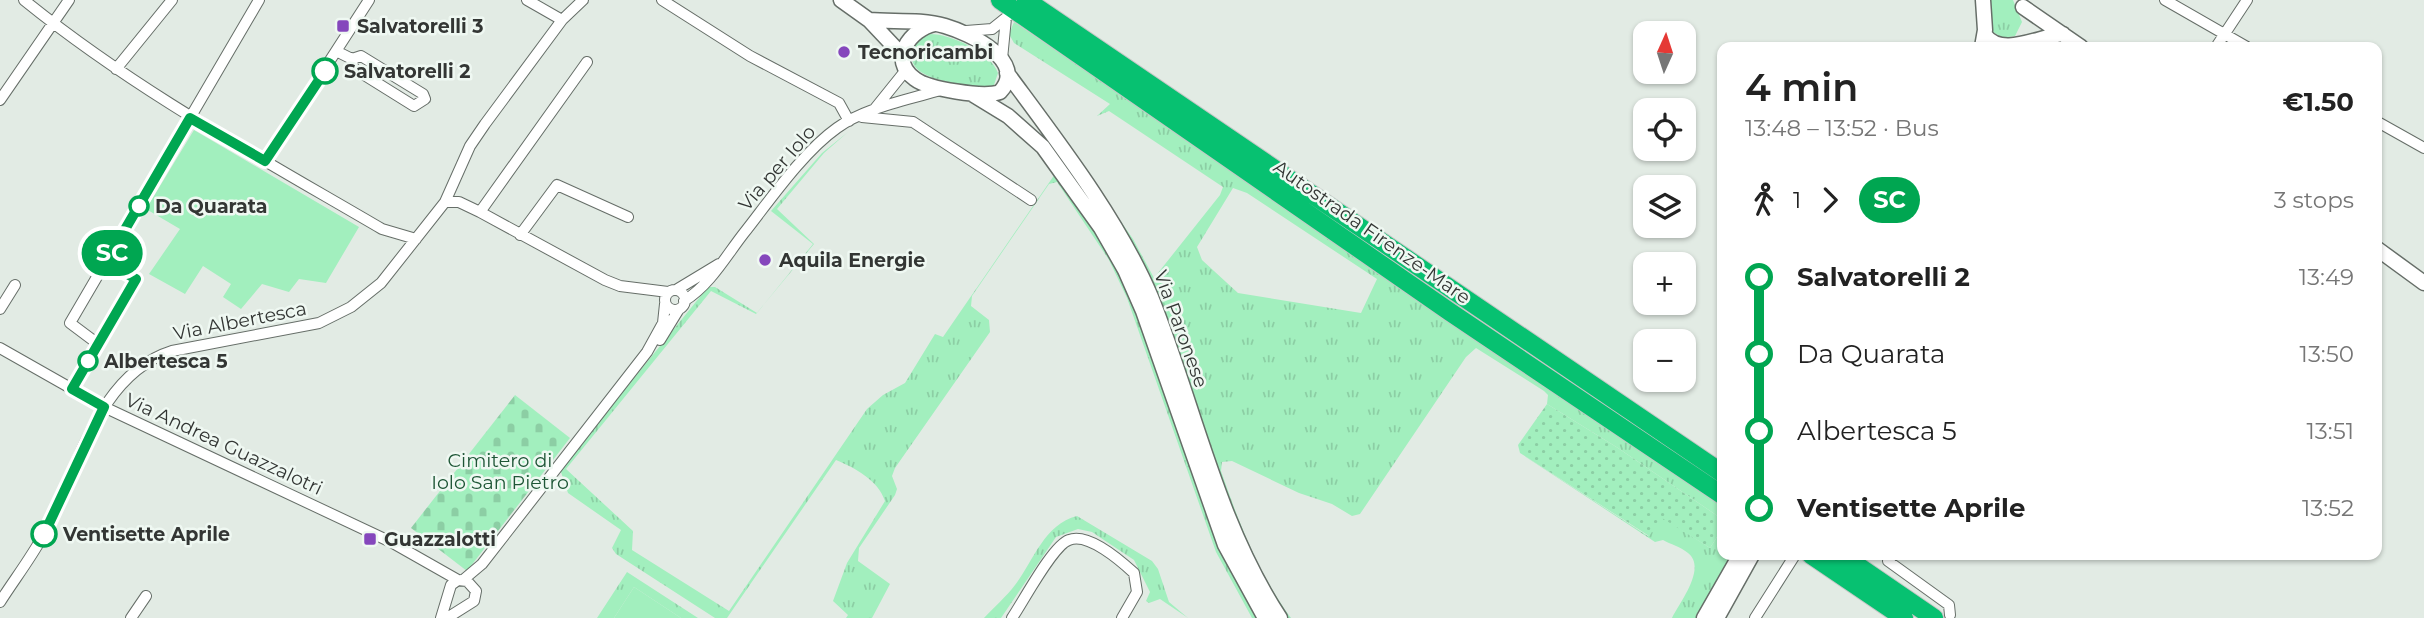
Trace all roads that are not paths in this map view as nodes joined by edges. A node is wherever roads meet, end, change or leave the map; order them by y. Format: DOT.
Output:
graph roads {
  1 [pos="24,0"];
  2 [pos="69,0"];
  3 [pos="173,0"];
  4 [pos="259,0"];
  5 [pos="369,0"];
  6 [pos="527,0"];
  7 [pos="583,0"];
  8 [pos="662,0"];
  9 [pos="841,0"];
  10 [pos="1000,0"];
  11 [pos="1026,0"];
  12 [pos="1983,0"];
  13 [pos="2165,0"];
  14 [pos="2247,0"];
  15 [pos="2022,3"];
  16 [pos="562,20"];
  17 [pos="869,20"];
  18 [pos="52,23"];
  19 [pos="935,24"];
  20 [pos="957,30"];
  21 [pos="2063,34"];
  22 [pos="2225,35"];
  23 [pos="1984,41"];
  24 [pos="2017,42"];
  25 [pos="2028,42"];
  26 [pos="2074,42"];
  27 [pos="2220,42"];
  28 [pos="2238,42"];
  29 [pos="338,52"];
  30 [pos="352,59"];
  31 [pos="1002,59"];
  32 [pos="587,62"];
  33 [pos="904,63"];
  34 [pos="116,69"];
  35 [pos="1007,73"];
  36 [pos="390,74"];
  37 [pos="382,86"];
  38 [pos="947,88"];
  39 [pos="972,94"];
  40 [pos="919,97"];
  41 [pos="0,100"];
  42 [pos="873,111"];
  43 [pos="190,118"];
  44 [pos="853,120"];
  45 [pos="913,122"];
  46 [pos="2382,124"];
  47 [pos="2424,148"];
  48 [pos="265,161"];
  49 [pos="1031,200"];
  50 [pos="446,202"];
  51 [pos="480,212"];
  52 [pos="628,217"];
  53 [pos="520,235"];
  54 [pos="416,239"];
  55 [pos="2382,252"];
  56 [pos="106,262"];
  57 [pos="719,264"];
  58 [pos="2424,283"];
  59 [pos="15,285"];
  60 [pos="672,291"];
  61 [pos="665,304"];
  62 [pos="682,305"];
  63 [pos="0,309"];
  64 [pos="98,344"];
  65 [pos="0,348"];
  66 [pos="647,352"];
  67 [pos="72,389"];
  68 [pos="104,407"];
  69 [pos="1717,470"];
  70 [pos="1717,492"];
  71 [pos="1737,560"];
  72 [pos="1749,560"];
  73 [pos="1792,560"];
  74 [pos="1818,560"];
  75 [pos="1850,560"];
  76 [pos="1889,560"];
  77 [pos="482,564"];
  78 [pos="434,569"];
  79 [pos="461,580"];
  80 [pos="474,587"];
  81 [pos="146,596"];
  82 [pos="448,596"];
  83 [pos="0,602"];
  84 [pos="463,608"];
  85 [pos="1942,616"];
  86 [pos="131,618"];
  87 [pos="441,618"];
  88 [pos="447,618"];
  89 [pos="1012,618"];
  90 [pos="1122,618"];
  91 [pos="1265,618"];
  92 [pos="1280,618"];
  93 [pos="1704,618"];
  94 [pos="1717,618"];
  95 [pos="1755,618"];
  96 [pos="1905,618"];
  1 -- 18 [label="street"];
  2 -- 18 [label="street"];
  3 -- 34 [label="street"];
  4 -- 43 [label="street"];
  5 -- 29 [label="street"];
  6 -- 16 [label="street"];
  7 -- 16 [label="street, Via Albertesca"];
  8 -- 44 [label="street"];
  9 -- 17 [label="street"];
  10 -- 70 [label="highway, Autostrada Firenze-Mare"];
  11 -- 69 [label="highway, Autostrada Firenze-Mare"];
  12 -- 23 [label="street"];
  13 -- 22 [label="street"];
  14 -- 22 [label="street"];
  15 -- 21 [label="street"];
  15 -- 24 [label="street"];
  16 -- 50 [label="street, Via Albertesca"];
  17 -- 19 [label="street"];
  17 -- 33 [label="street"];
  18 -- 34 [label="street"];
  18 -- 41 [label="street"];
  19 -- 20 [label="street"];
  19 -- 33 [label="street"];
  20 -- 31 [label="street"];
  20 -- 31 [label="street"];
  21 -- 25 [label="street"];
  21 -- 26 [label="street"];
  22 -- 27 [label="street"];
  22 -- 28 [label="street"];
  29 -- 30 [label="street"];
  29 -- 48 [label="street"];
  30 -- 36 [label="street"];
  30 -- 37 [label="street"];
  31 -- 35 [label="street, Via Paronese"];
  32 -- 51 [label="street"];
  33 -- 38 [label="street"];
  33 -- 42 [label="street, Via per Iolo"];
  34 -- 43 [label="street"];
  35 -- 39 [label="street"];
  35 -- 92 [label="street, Via Paronese"];
  36 -- 37 [label="street"];
  36 -- 37 [label="street"];
  38 -- 39 [label="street"];
  38 -- 40 [label="street, Via per Iolo"];
  39 -- 91 [label="street, Via Paronese"];
  40 -- 42 [label="street, Via per Iolo"];
  40 -- 45 [label="street"];
  42 -- 44 [label="street, Via per Iolo"];
  43 -- 48 [label="street"];
  43 -- 56 [label="street"];
  44 -- 45 [label="street"];
  44 -- 57 [label="street, Via per Iolo"];
  45 -- 49 [label="street"];
  46 -- 47 [label="street"];
  48 -- 54 [label="street"];
  50 -- 51 [label="street"];
  50 -- 54 [label="street, Via Albertesca"];
  51 -- 53 [label="street"];
  52 -- 53 [label="street"];
  53 -- 60 [label="street"];
  54 -- 68 [label="street, Via Albertesca"];
  55 -- 58 [label="street"];
  56 -- 64 [label="street"];
  56 -- 64 [label="street"];
  57 -- 60 [label="street, Via per Iolo"];
  57 -- 62 [label="street, Via per Iolo"];
  59 -- 63 [label="street"];
  60 -- 61 [label="street, Via per Iolo"];
  60 -- 62 [label="street"];
  61 -- 62 [label="street"];
  61 -- 66 [label="street, Via per Iolo"];
  62 -- 66 [label="street, Via per Iolo"];
  64 -- 67 [label="street"];
  65 -- 67 [label="street, Via Andrea Guazzalotri"];
  66 -- 77 [label="street, Via per Iolo"];
  67 -- 68 [label="street, Via Andrea Guazzalotri"];
  68 -- 78 [label="street, Via Andrea Guazzalotri"];
  68 -- 83 [label="street, Via Albertesca"];
  71 -- 93 [label="street"];
  72 -- 94 [label="street"];
  73 -- 95 [label="street"];
  74 -- 96 [label="highway"];
  75 -- 85 [label="highway"];
  76 -- 85 [label="street"];
  77 -- 79 [label="street, Via per Iolo"];
  77 -- 80 [label="street, Via per Iolo"];
  78 -- 79 [label="street, Via Andrea Guazzalotri"];
  78 -- 82 [label="street, Via Andrea Guazzalotri"];
  79 -- 80 [label="street"];
  79 -- 82 [label="street"];
  80 -- 84 [label="street"];
  81 -- 86 [label="street"];
  82 -- 84 [label="street"];
  82 -- 87 [label="street"];
  84 -- 88 [label="street"];
  89 -- 90 [label="street"];
}
